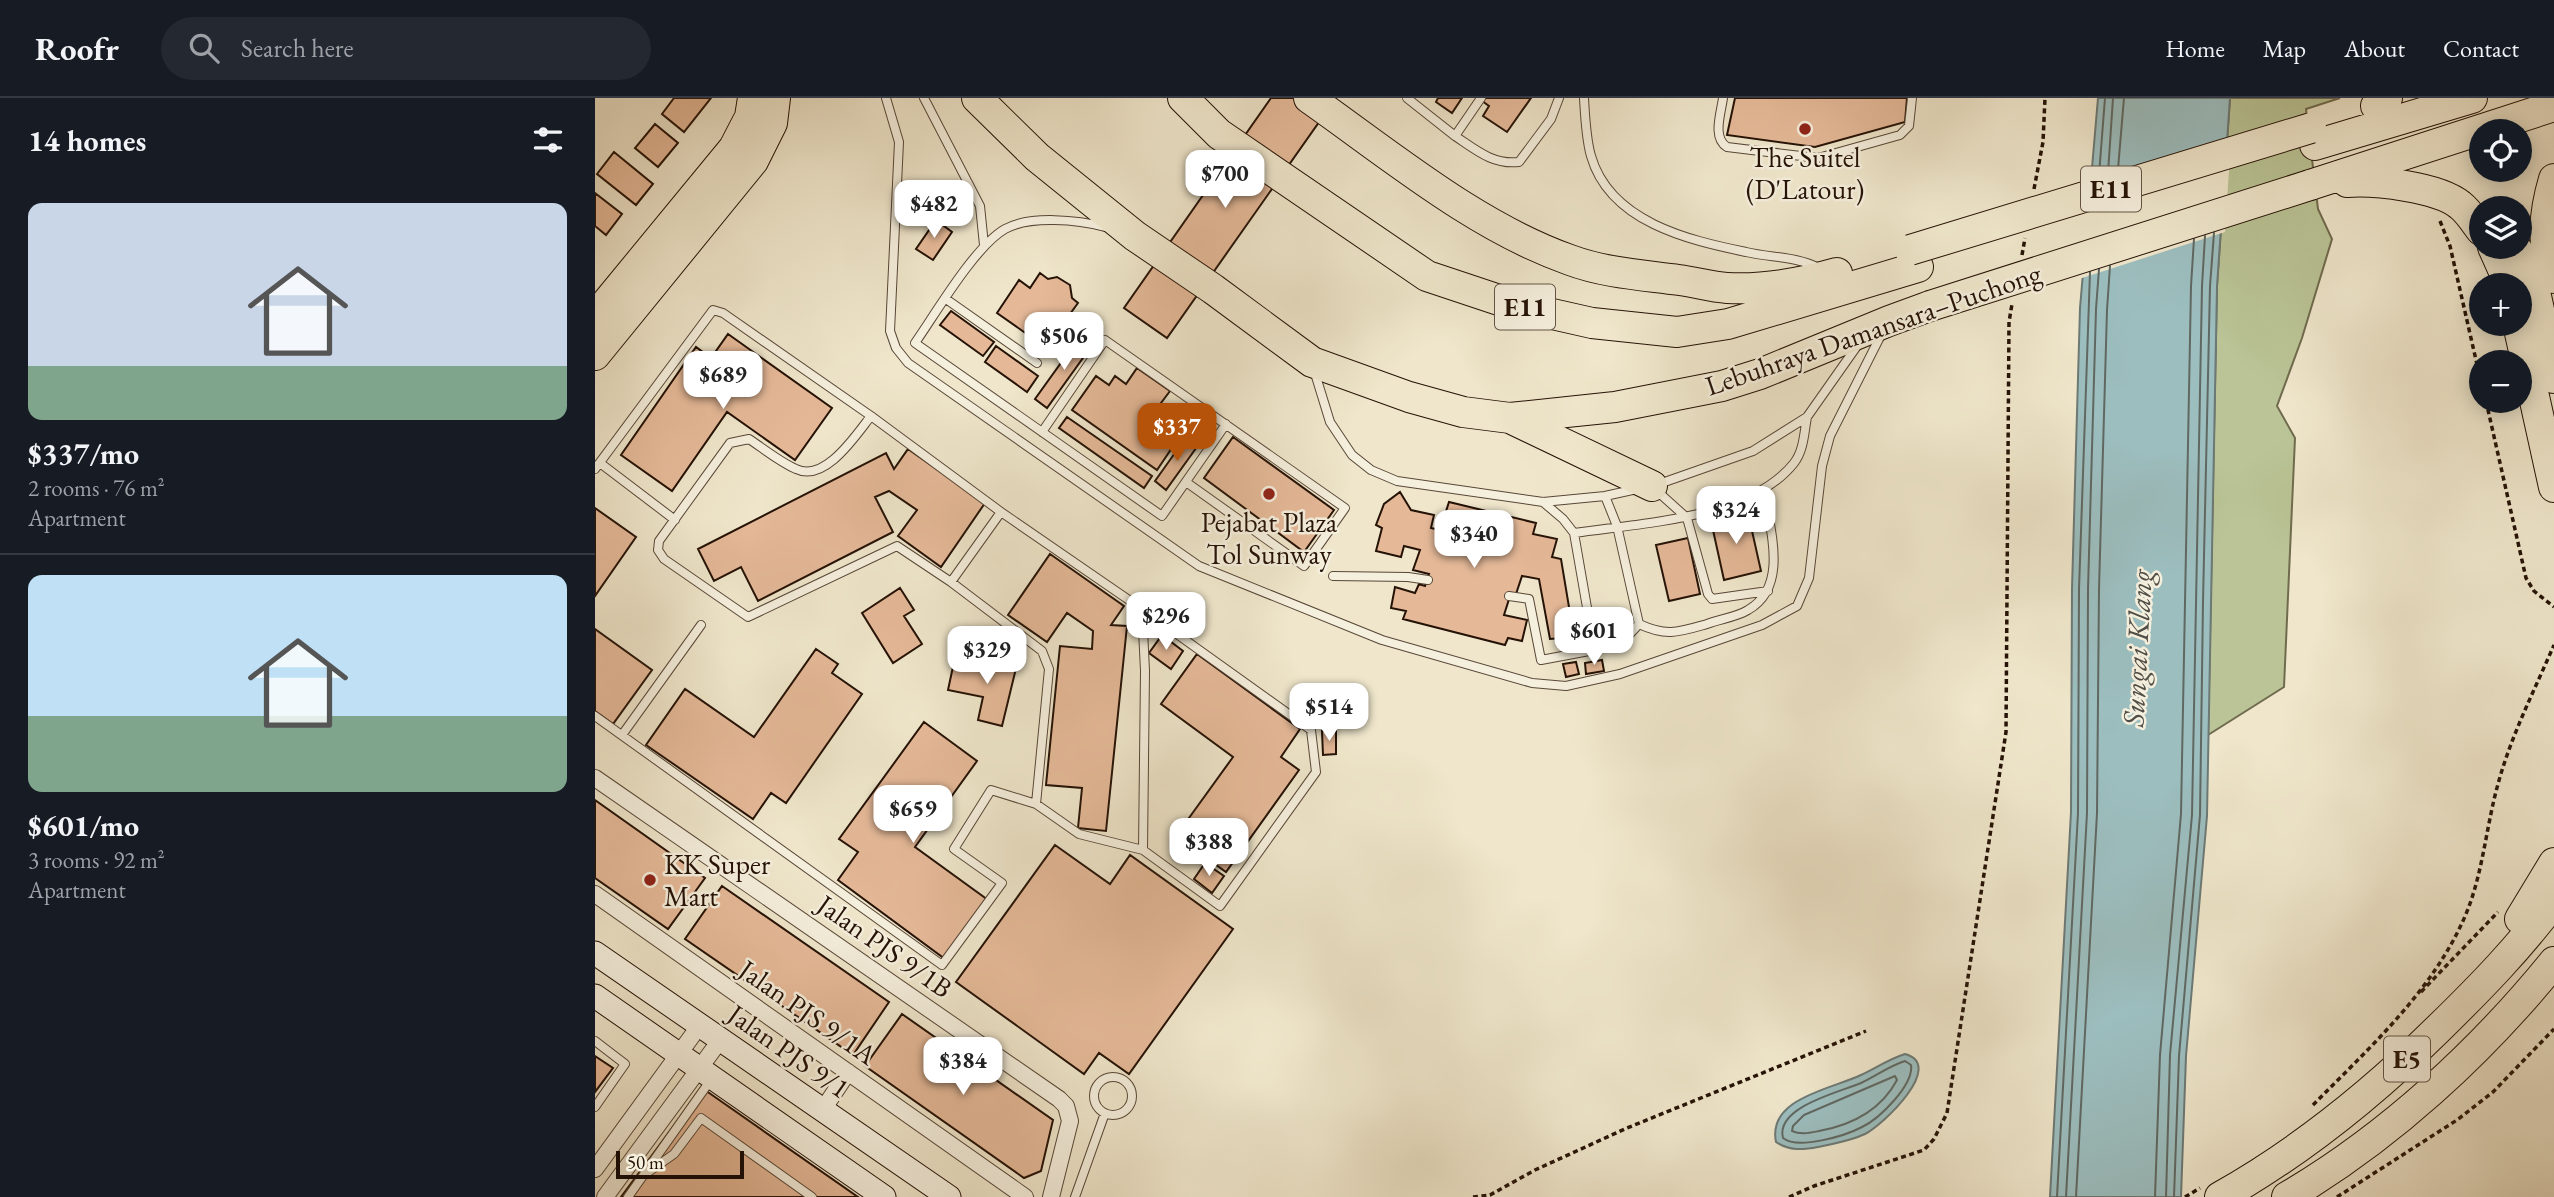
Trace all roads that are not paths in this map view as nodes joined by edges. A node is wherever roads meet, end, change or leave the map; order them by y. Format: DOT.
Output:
graph roads {
  1 [pos="753,98"];
  2 [pos="775,98"];
  3 [pos="885,98"];
  4 [pos="924,98"];
  5 [pos="977,98"];
  6 [pos="1183,98"];
  7 [pos="1309,98"];
  8 [pos="1407,98"];
  9 [pos="1481,98"];
  10 [pos="1559,98"];
  11 [pos="1723,98"];
  12 [pos="1912,98"];
  13 [pos="2407,98"];
  14 [pos="2472,98"];
  15 [pos="1582,100"];
  16 [pos="2382,102"];
  17 [pos="2554,106"];
  18 [pos="1455,136"];
  19 [pos="2313,136"];
  20 [pos="2554,179"];
  21 [pos="2310,185"];
  22 [pos="2458,211"];
  23 [pos="1135,236"];
  24 [pos="984,245"];
  25 [pos="1914,258"];
  26 [pos="2524,259"];
  27 [pos="1831,274"];
  28 [pos="2554,278"];
  29 [pos="946,299"];
  30 [pos="595,317"];
  31 [pos="1881,324"];
  32 [pos="2521,336"];
  33 [pos="595,355"];
  34 [pos="1312,362"];
  35 [pos="1037,363"];
  36 [pos="2554,378"];
  37 [pos="871,416"];
  38 [pos="1807,417"];
  39 [pos="1510,418"];
  40 [pos="1226,424"];
  41 [pos="1042,432"];
  42 [pos="597,466"];
  43 [pos="1186,482"];
  44 [pos="1652,486"];
  45 [pos="2554,487"];
  46 [pos="1764,490"];
  47 [pos="1605,496"];
  48 [pos="1543,502"];
  49 [pos="1000,512"];
  50 [pos="1687,518"];
  51 [pos="675,520"];
  52 [pos="1617,526"];
  53 [pos="1574,533"];
  54 [pos="1333,576"];
  55 [pos="1428,580"];
  56 [pos="951,582"];
  57 [pos="1768,591"];
  58 [pos="1509,596"];
  59 [pos="1142,609"];
  60 [pos="1639,624"];
  61 [pos="701,625"];
  62 [pos="1589,651"];
  63 [pos="595,716"];
  64 [pos="622,735"];
  65 [pos="595,778"];
  66 [pos="1037,804"];
  67 [pos="1143,850"];
  68 [pos="2554,863"];
  69 [pos="595,894"];
  70 [pos="2554,901"];
  71 [pos="595,953"];
  72 [pos="2554,962"];
  73 [pos="2476,992"];
  74 [pos="595,996"];
  75 [pos="700,1025"];
  76 [pos="721,1039"];
  77 [pos="595,1041"];
  78 [pos="678,1055"];
  79 [pos="848,1072"];
  80 [pos="706,1074"];
  81 [pos="595,1107"];
  82 [pos="822,1111"];
  83 [pos="1105,1113"];
  84 [pos="595,1168"];
  85 [pos="644,1175"];
  86 [pos="2227,1193"];
  87 [pos="605,1197"];
  88 [pos="628,1197"];
  89 [pos="812,1197"];
  90 [pos="884,1197"];
  91 [pos="949,1197"];
  92 [pos="1025,1197"];
  93 [pos="1051,1197"];
  94 [pos="1075,1197"];
  95 [pos="2287,1197"];
  1 -- 30 [label="highway"];
  2 -- 33 [label="highway"];
  3 -- 31 [label="lane"];
  4 -- 24 [label="lane"];
  5 -- 23 [label="highway, Lebuhraya Damansara–Puchong / E11"];
  6 -- 25 [label="highway, Lebuhraya Damansara–Puchong / E11"];
  7 -- 27 [label="highway, Lebuhraya Damansara–Puchong / E11"];
  8 -- 18 [label="lane"];
  9 -- 18 [label="lane"];
  10 -- 18 [label="lane"];
  11 -- 12 [label="lane"];
  13 -- 16 [label="highway, Lebuhraya Damansara–Puchong / E11"];
  14 -- 19 [label="highway, Lebuhraya Damansara–Puchong / E11"];
  15 -- 27 [label="lane"];
  16 -- 19 [label="highway, Lebuhraya Damansara–Puchong / E11"];
  17 -- 21 [label="highway, Lebuhraya Damansara–Puchong / E11"];
  19 -- 25 [label="highway, Lebuhraya Damansara–Puchong / E11, bridge"];
  20 -- 28 [label="highway"];
  21 -- 22 [label="highway"];
  21 -- 31 [label="highway, Lebuhraya Damansara–Puchong / E11, bridge"];
  23 -- 24 [label="lane"];
  23 -- 34 [label="highway, Lebuhraya Damansara–Puchong / E11"];
  24 -- 29 [label="lane"];
  25 -- 27 [label="highway, Lebuhraya Damansara–Puchong / E11"];
  26 -- 36 [label="highway"];
  29 -- 35 [label="lane"];
  29 -- 41 [label="lane"];
  31 -- 38 [label="lane"];
  31 -- 39 [label="highway, Lebuhraya Damansara–Puchong / E11"];
  32 -- 45 [label="highway"];
  34 -- 39 [label="highway, Lebuhraya Damansara–Puchong / E11"];
  34 -- 48 [label="lane"];
  37 -- 42 [label="lane"];
  37 -- 49 [label="lane"];
  37 -- 51 [label="lane"];
  38 -- 44 [label="lane"];
  38 -- 46 [label="lane"];
  39 -- 44 [label="highway"];
  40 -- 41 [label="lane"];
  40 -- 43 [label="lane"];
  40 -- 43 [label="lane"];
  41 -- 43 [label="lane"];
  42 -- 51 [label="lane"];
  44 -- 47 [label="lane"];
  44 -- 50 [label="lane"];
  46 -- 50 [label="lane"];
  46 -- 57 [label="lane"];
  47 -- 48 [label="lane"];
  47 -- 52 [label="lane"];
  48 -- 53 [label="lane"];
  49 -- 56 [label="lane"];
  49 -- 59 [label="lane"];
  50 -- 52 [label="lane"];
  50 -- 57 [label="lane"];
  51 -- 56 [label="lane"];
  52 -- 53 [label="lane"];
  52 -- 60 [label="lane"];
  53 -- 62 [label="lane"];
  54 -- 55 [label="lane"];
  56 -- 66 [label="lane"];
  57 -- 60 [label="lane"];
  58 -- 62 [label="lane"];
  59 -- 67 [label="lane"];
  59 -- 67 [label="lane"];
  60 -- 62 [label="lane"];
  61 -- 64 [label="lane"];
  63 -- 64 [label="lane"];
  64 -- 66 [label="lane"];
  65 -- 93 [label="street, Jalan PJS 9/1B"];
  66 -- 67 [label="lane"];
  68 -- 73 [label="highway"];
  69 -- 79 [label="street, Jalan PJS 9/1A"];
  70 -- 73 [label="highway, E5"];
  71 -- 75 [label="street, Jalan PJS 9/1"];
  72 -- 95 [label="highway, E5"];
  73 -- 86 [label="highway, E5"];
  74 -- 78 [label="street"];
  75 -- 76 [label="street, Jalan PJS 9/1"];
  75 -- 78 [label="street"];
  76 -- 80 [label="street"];
  76 -- 82 [label="street, Jalan PJS 9/1"];
  77 -- 81 [label="lane"];
  78 -- 80 [label="street"];
  78 -- 84 [label="street"];
  79 -- 82 [label="street"];
  79 -- 92 [label="street, Jalan PJS 9/1A"];
  80 -- 85 [label="lane"];
  80 -- 87 [label="street"];
  80 -- 90 [label="street"];
  82 -- 91 [label="street, Jalan PJS 9/1"];
  83 -- 83 [label="lane"];
  83 -- 94 [label="lane"];
  85 -- 88 [label="lane"];
  85 -- 89 [label="lane"];
}
